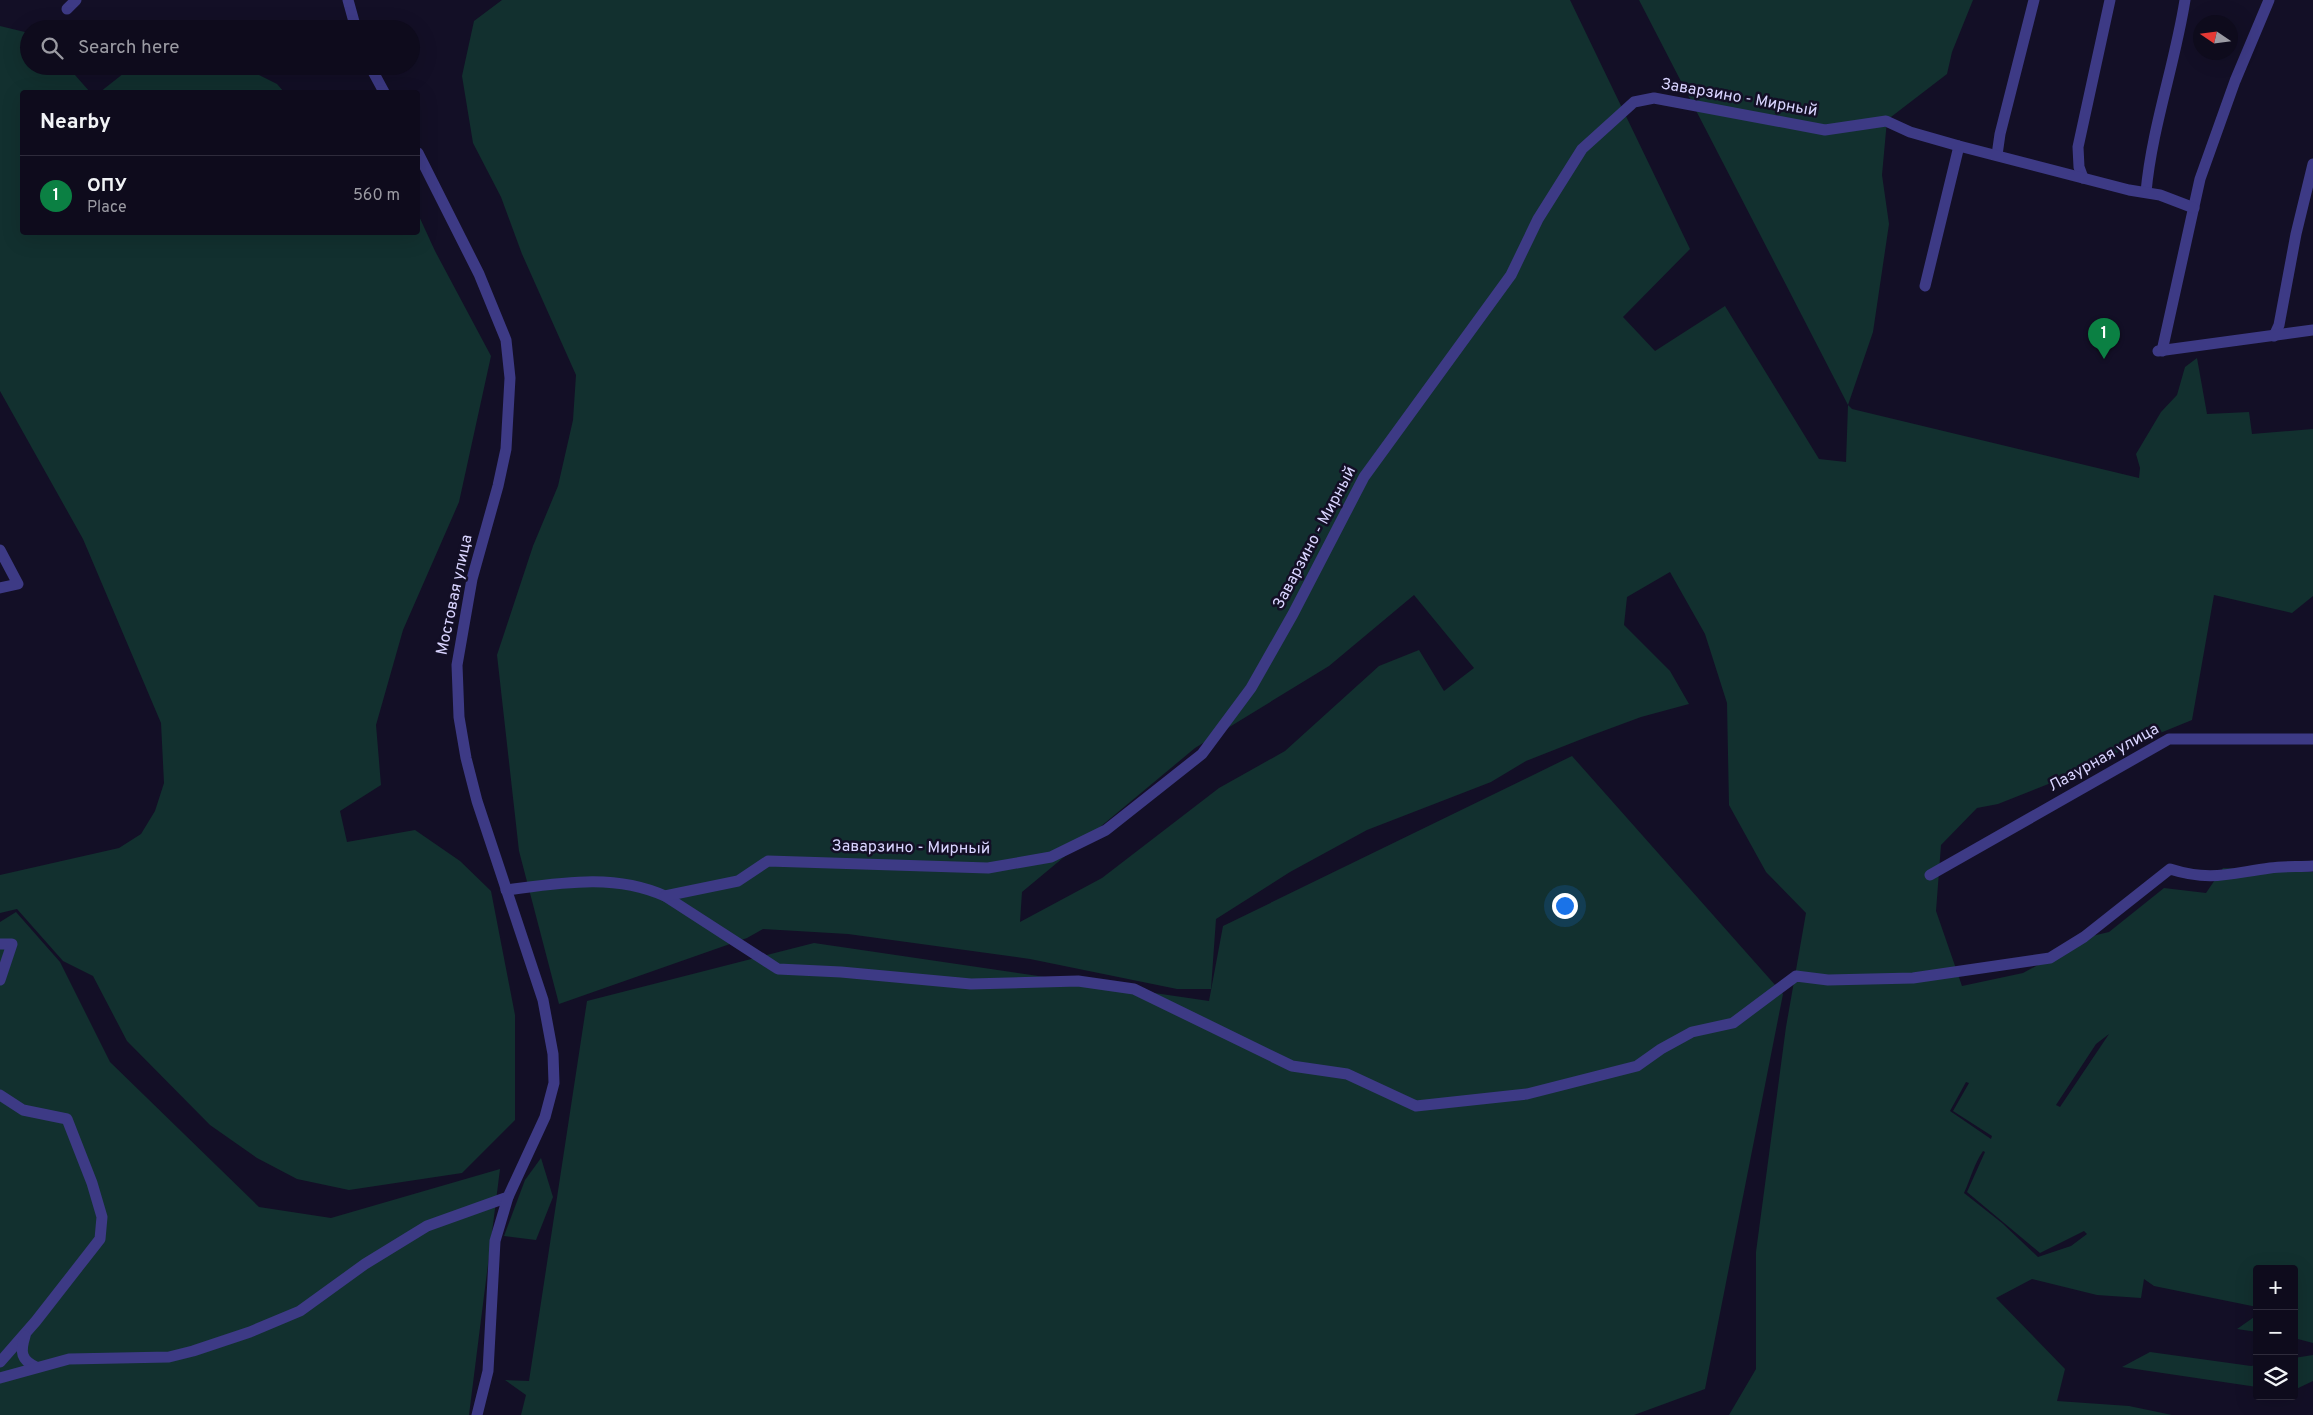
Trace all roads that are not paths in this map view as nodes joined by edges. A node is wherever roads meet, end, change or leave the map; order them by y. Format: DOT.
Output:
graph roads {
  1 [pos="76,0"];
  2 [pos="348,0"];
  3 [pos="2034,0"];
  4 [pos="2110,0"];
  5 [pos="2185,0"];
  6 [pos="2270,0"];
  7 [pos="67,9"];
  8 [pos="354,20"];
  9 [pos="375,75"];
  10 [pos="383,90"];
  11 [pos="1959,146"];
  12 [pos="1997,154"];
  13 [pos="420,157"];
  14 [pos="2313,164"];
  15 [pos="2083,178"];
  16 [pos="2146,192"];
  17 [pos="2194,208"];
  18 [pos="1925,286"];
  19 [pos="2313,330"];
  20 [pos="2274,336"];
  21 [pos="0,550"];
  22 [pos="0,588"];
  23 [pos="2313,739"];
  24 [pos="2313,866"];
  25 [pos="1930,875"];
  26 [pos="506,890"];
  27 [pos="665,896"];
  28 [pos="0,944"];
  29 [pos="0,980"];
  30 [pos="0,1095"];
  31 [pos="508,1197"];
  32 [pos="25,1333"];
  33 [pos="0,1362"];
  34 [pos="36,1367"];
  35 [pos="0,1378"];
  36 [pos="476,1415"];
  1 -- 7 [label="street"];
  2 -- 8 [label="street"];
  3 -- 12 [label="street"];
  4 -- 15 [label="street"];
  5 -- 16 [label="street"];
  6 -- 17 [label="street"];
  9 -- 10 [label="street"];
  11 -- 12 [label="street, Заварзино - Мирный"];
  11 -- 18 [label="street"];
  11 -- 27 [label="street, Заварзино - Мирный"];
  12 -- 15 [label="street, Заварзино - Мирный"];
  13 -- 26 [label="street, Мостовая улица"];
  14 -- 20 [label="street"];
  15 -- 16 [label="street, Заварзино - Мирный"];
  16 -- 17 [label="street, Заварзино - Мирный"];
  17 -- 20 [label="street"];
  19 -- 20 [label="street"];
  21 -- 22 [label="street"];
  23 -- 25 [label="street, Лазурная улица"];
  24 -- 27 [label="street"];
  26 -- 27 [label="street"];
  26 -- 31 [label="street, Мостовая улица"];
  28 -- 29 [label="street"];
  30 -- 32 [label="street"];
  31 -- 34 [label="street"];
  31 -- 36 [label="street, Мостовая улица"];
  32 -- 33 [label="street"];
  32 -- 34 [label="street"];
  34 -- 35 [label="street"];
}
